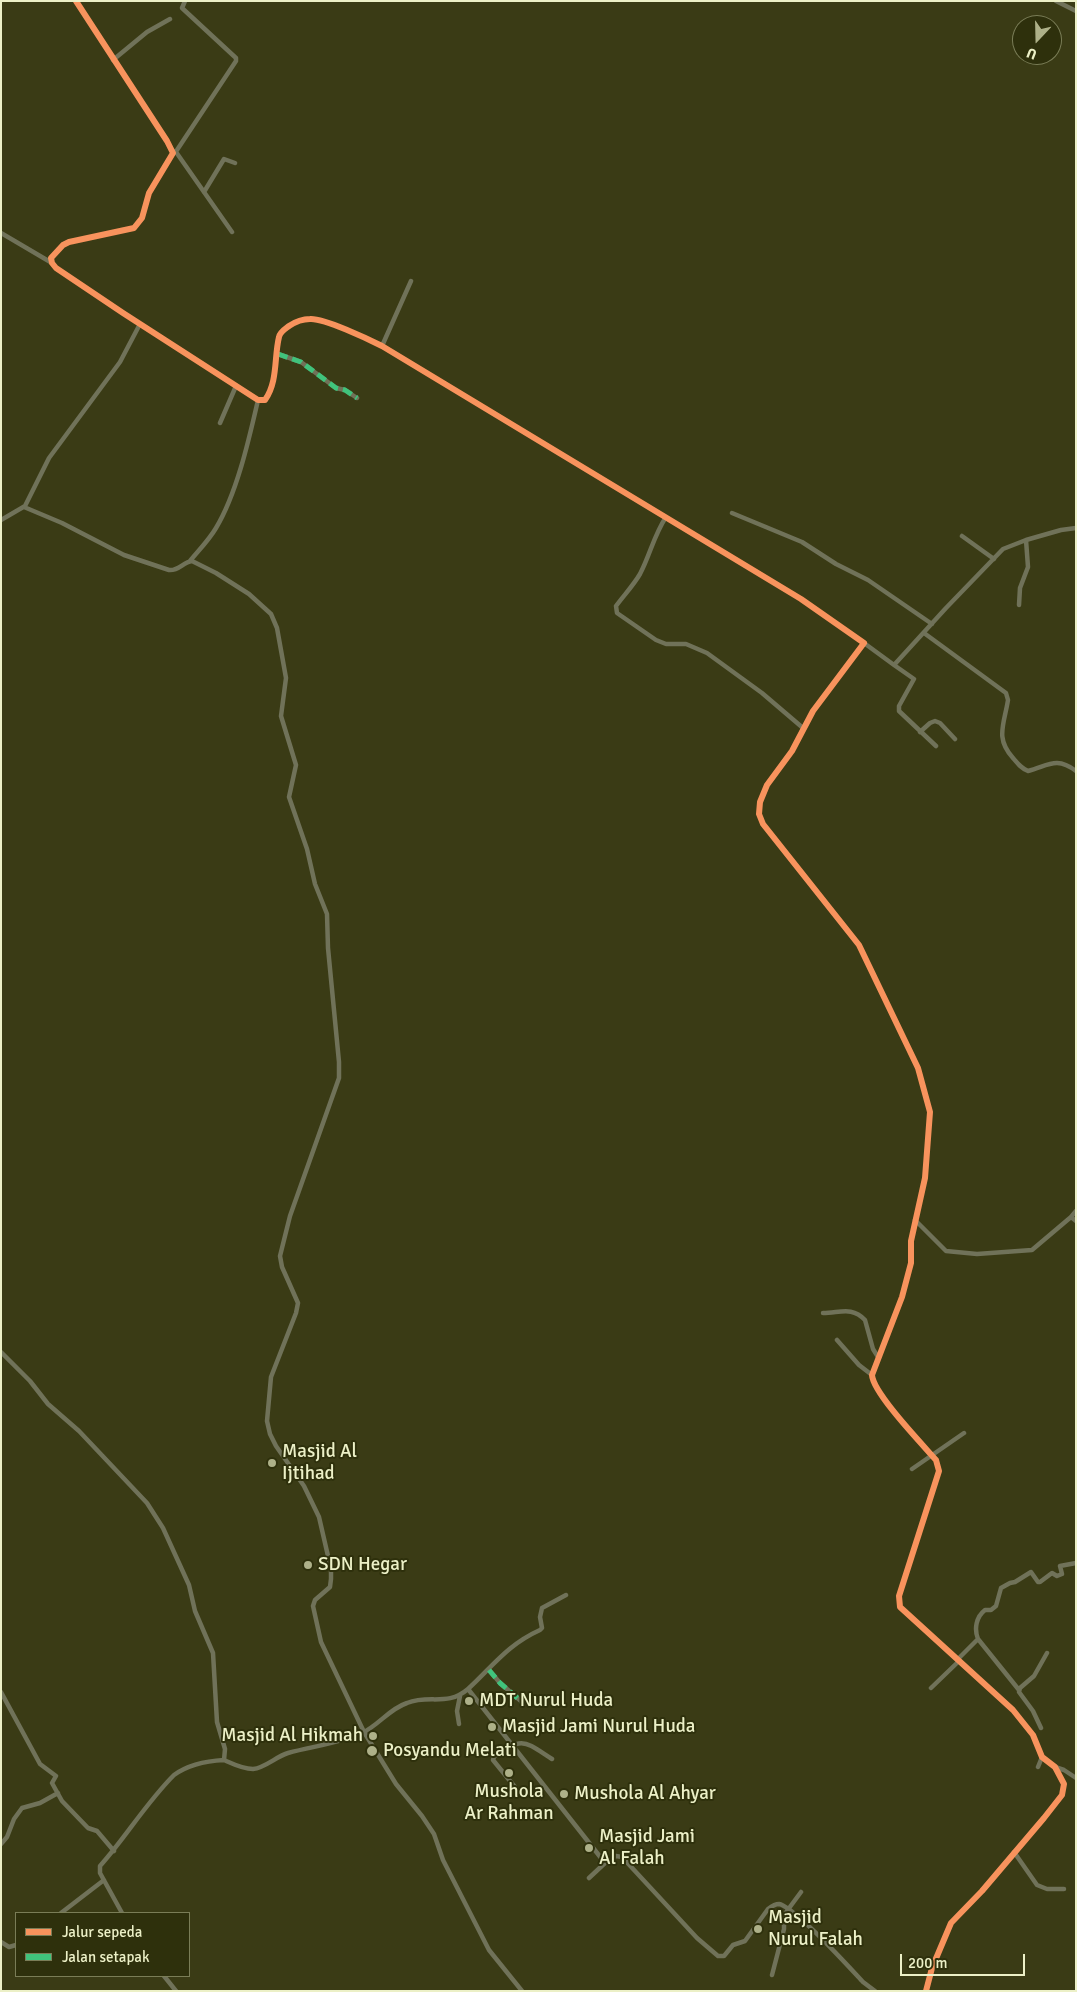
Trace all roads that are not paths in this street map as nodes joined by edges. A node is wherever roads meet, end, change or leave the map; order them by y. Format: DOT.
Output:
graph roads {
  1 [pos="76,1"];
  2 [pos="185,1"];
  3 [pos="1056,1"];
  4 [pos="1076,11"];
  5 [pos="170,19"];
  6 [pos="114,60"];
  7 [pos="174,152"];
  8 [pos="235,164"];
  9 [pos="204,192"];
  10 [pos="232,232"];
  11 [pos="1,233"];
  12 [pos="52,263"];
  13 [pos="411,281"];
  14 [pos="140,324"];
  15 [pos="382,346"];
  16 [pos="278,354"];
  17 [pos="236,386"];
  18 [pos="357,398"];
  19 [pos="258,400"];
  20 [pos="220,423"];
  21 [pos="24,507"];
  22 [pos="732,513"];
  23 [pos="666,516"];
  24 [pos="1,520"];
  25 [pos="1076,528"];
  26 [pos="962,536"];
  27 [pos="1026,540"];
  28 [pos="994,559"];
  29 [pos="190,561"];
  30 [pos="1019,605"];
  31 [pos="932,624"];
  32 [pos="924,633"];
  33 [pos="864,643"];
  34 [pos="894,665"];
  35 [pos="803,728"];
  36 [pos="920,732"];
  37 [pos="955,739"];
  38 [pos="936,746"];
  39 [pos="1076,771"];
  40 [pos="1076,1211"];
  41 [pos="1070,1217"];
  42 [pos="915,1220"];
  43 [pos="1076,1221"];
  44 [pos="823,1313"];
  45 [pos="837,1340"];
  46 [pos="1,1352"];
  47 [pos="878,1358"];
  48 [pos="872,1375"];
  49 [pos="964,1433"];
  50 [pos="932,1454"];
  51 [pos="912,1469"];
  52 [pos="1076,1563"];
  53 [pos="566,1595"];
  54 [pos="978,1639"];
  55 [pos="1047,1653"];
  56 [pos="958,1660"];
  57 [pos="489,1670"];
  58 [pos="931,1688"];
  59 [pos="468,1689"];
  60 [pos="1019,1690"];
  61 [pos="1,1692"];
  62 [pos="460,1696"];
  63 [pos="522,1702"];
  64 [pos="459,1724"];
  65 [pos="1041,1728"];
  66 [pos="364,1732"];
  67 [pos="512,1745"];
  68 [pos="1042,1757"];
  69 [pos="552,1759"];
  70 [pos="224,1760"];
  71 [pos="1038,1767"];
  72 [pos="1055,1767"];
  73 [pos="1076,1778"];
  74 [pos="519,1792"];
  75 [pos="58,1793"];
  76 [pos="1,1844"];
  77 [pos="114,1851"];
  78 [pos="1014,1852"];
  79 [pos="606,1863"];
  80 [pos="589,1878"];
  81 [pos="104,1880"];
  82 [pos="1064,1889"];
  83 [pos="802,1892"];
  84 [pos="788,1908"];
  85 [pos="62,1912"];
  86 [pos="121,1912"];
  87 [pos="1,1942"];
  88 [pos="15,1945"];
  89 [pos="772,1975"];
  90 [pos="165,1977"];
  91 [pos="176,1991"];
  92 [pos="522,1991"];
  93 [pos="875,1991"];
  94 [pos="926,1991"];
  1 -- 6 [label="street"];
  2 -- 7 [label="street"];
  3 -- 4 [label="street"];
  5 -- 6 [label="street"];
  6 -- 7 [label="street"];
  7 -- 9 [label="street"];
  7 -- 12 [label="street"];
  8 -- 9 [label="street"];
  9 -- 10 [label="street"];
  11 -- 12 [label="street"];
  12 -- 14 [label="street"];
  13 -- 15 [label="street"];
  14 -- 17 [label="street"];
  14 -- 21 [label="street"];
  15 -- 16 [label="street"];
  15 -- 23 [label="street"];
  16 -- 18 [label="street"];
  16 -- 19 [label="street"];
  17 -- 19 [label="street"];
  17 -- 20 [label="street"];
  19 -- 29 [label="street"];
  21 -- 24 [label="street"];
  21 -- 29 [label="street"];
  22 -- 31 [label="street"];
  23 -- 33 [label="street"];
  23 -- 35 [label="street"];
  25 -- 27 [label="street"];
  26 -- 28 [label="street"];
  27 -- 28 [label="street"];
  27 -- 30 [label="street"];
  28 -- 31 [label="street"];
  29 -- 66 [label="street"];
  31 -- 32 [label="street"];
  32 -- 34 [label="street"];
  32 -- 39 [label="street"];
  33 -- 34 [label="street"];
  33 -- 35 [label="street"];
  34 -- 36 [label="street"];
  35 -- 42 [label="street"];
  36 -- 37 [label="street"];
  36 -- 38 [label="street"];
  40 -- 41 [label="street"];
  41 -- 42 [label="street"];
  41 -- 43 [label="street"];
  42 -- 47 [label="street"];
  44 -- 47 [label="street"];
  45 -- 48 [label="street"];
  46 -- 70 [label="street"];
  47 -- 48 [label="street"];
  48 -- 50 [label="street"];
  49 -- 50 [label="street"];
  50 -- 51 [label="street"];
  50 -- 56 [label="street"];
  52 -- 54 [label="street"];
  53 -- 57 [label="street"];
  54 -- 56 [label="street"];
  54 -- 60 [label="street"];
  55 -- 60 [label="street"];
  56 -- 58 [label="street"];
  56 -- 68 [label="street"];
  57 -- 59 [label="street"];
  57 -- 63 [label="street"];
  59 -- 62 [label="street"];
  59 -- 67 [label="street"];
  60 -- 65 [label="street"];
  61 -- 75 [label="street"];
  62 -- 64 [label="street"];
  62 -- 66 [label="street"];
  66 -- 70 [label="street"];
  66 -- 92 [label="street"];
  67 -- 69 [label="street"];
  67 -- 74 [label="street"];
  67 -- 79 [label="street"];
  68 -- 71 [label="street"];
  68 -- 72 [label="street"];
  70 -- 77 [label="street"];
  72 -- 73 [label="street"];
  72 -- 78 [label="street"];
  75 -- 76 [label="street"];
  75 -- 77 [label="street"];
  77 -- 81 [label="street"];
  78 -- 82 [label="street"];
  78 -- 94 [label="street"];
  79 -- 80 [label="street"];
  79 -- 84 [label="street"];
  81 -- 85 [label="street"];
  81 -- 86 [label="street"];
  83 -- 84 [label="street"];
  84 -- 89 [label="street"];
  84 -- 93 [label="street"];
  87 -- 88 [label="street"];
  90 -- 91 [label="street"];
}
